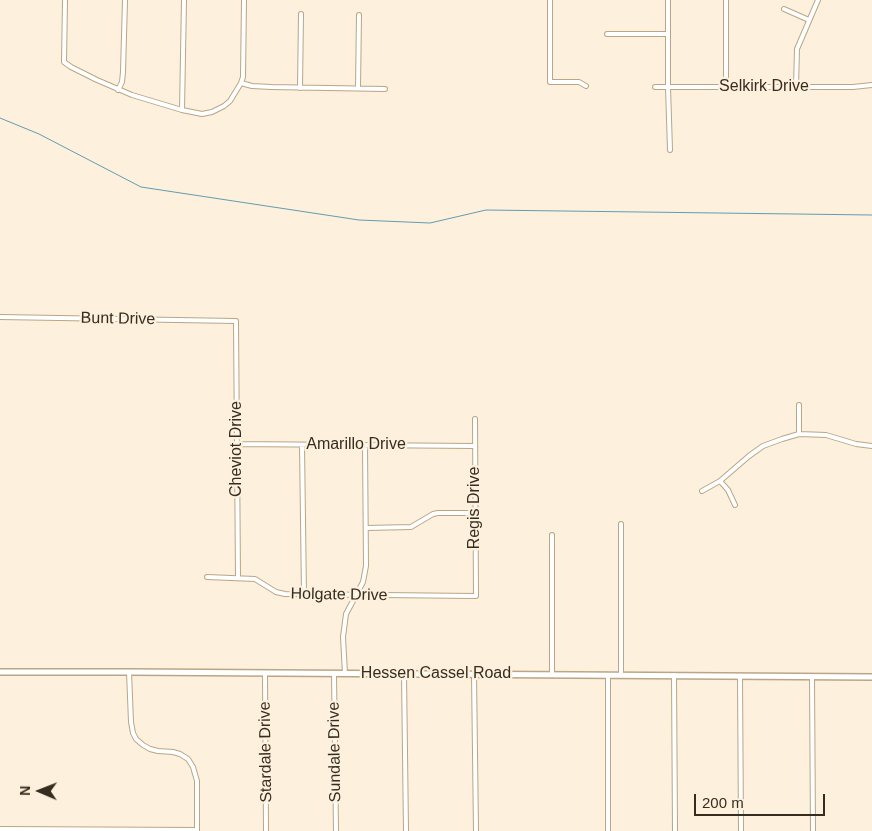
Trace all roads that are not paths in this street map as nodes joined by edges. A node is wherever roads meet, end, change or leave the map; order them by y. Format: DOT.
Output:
graph roads {
  1 [pos="65,0"];
  2 [pos="125,0"];
  3 [pos="184,0"];
  4 [pos="244,0"];
  5 [pos="550,0"];
  6 [pos="668,0"];
  7 [pos="726,0"];
  8 [pos="818,0"];
  9 [pos="784,9"];
  10 [pos="301,14"];
  11 [pos="359,15"];
  12 [pos="809,20"];
  13 [pos="606,34"];
  14 [pos="668,34"];
  15 [pos="241,84"];
  16 [pos="872,85"];
  17 [pos="586,86"];
  18 [pos="655,87"];
  19 [pos="668,87"];
  20 [pos="726,87"];
  21 [pos="796,87"];
  22 [pos="300,88"];
  23 [pos="358,88"];
  24 [pos="385,89"];
  25 [pos="118,90"];
  26 [pos="182,110"];
  27 [pos="670,150"];
  28 [pos="0,317"];
  29 [pos="236,321"];
  30 [pos="799,406"];
  31 [pos="475,419"];
  32 [pos="799,434"];
  33 [pos="237,444"];
  34 [pos="302,445"];
  35 [pos="365,445"];
  36 [pos="475,446"];
  37 [pos="872,446"];
  38 [pos="720,481"];
  39 [pos="702,491"];
  40 [pos="735,504"];
  41 [pos="476,513"];
  42 [pos="621,524"];
  43 [pos="366,528"];
  44 [pos="552,535"];
  45 [pos="207,577"];
  46 [pos="238,578"];
  47 [pos="304,595"];
  48 [pos="356,596"];
  49 [pos="476,596"];
  50 [pos="0,672"];
  51 [pos="129,672"];
  52 [pos="265,673"];
  53 [pos="334,674"];
  54 [pos="345,674"];
  55 [pos="404,674"];
  56 [pos="474,674"];
  57 [pos="552,674"];
  58 [pos="608,675"];
  59 [pos="621,675"];
  60 [pos="674,675"];
  61 [pos="740,676"];
  62 [pos="812,677"];
  63 [pos="872,677"];
  64 [pos="0,828"];
  65 [pos="197,830"];
  66 [pos="266,831"];
  67 [pos="336,831"];
  68 [pos="406,831"];
  69 [pos="476,831"];
  70 [pos="608,831"];
  71 [pos="675,831"];
  72 [pos="741,831"];
  73 [pos="813,831"];
  1 -- 25 [label="street"];
  2 -- 25 [label="street"];
  3 -- 26 [label="street"];
  4 -- 15 [label="street"];
  5 -- 17 [label="street"];
  6 -- 14 [label="street"];
  7 -- 20 [label="street"];
  8 -- 12 [label="street"];
  9 -- 12 [label="street"];
  10 -- 22 [label="street"];
  11 -- 23 [label="street"];
  12 -- 21 [label="street"];
  13 -- 14 [label="street"];
  14 -- 19 [label="street"];
  15 -- 22 [label="street"];
  15 -- 26 [label="street"];
  16 -- 21 [label="street, Selkirk Drive"];
  18 -- 19 [label="street, Selkirk Drive"];
  19 -- 20 [label="street, Selkirk Drive"];
  19 -- 27 [label="street"];
  20 -- 21 [label="street, Selkirk Drive"];
  22 -- 23 [label="street"];
  23 -- 24 [label="street"];
  25 -- 26 [label="street"];
  28 -- 29 [label="street, Bunt Drive"];
  29 -- 33 [label="street, Cheviot Drive"];
  30 -- 32 [label="street"];
  31 -- 36 [label="street, Regis Drive"];
  32 -- 37 [label="street"];
  32 -- 38 [label="street"];
  33 -- 34 [label="street, Amarillo Drive"];
  33 -- 46 [label="street, Cheviot Drive"];
  34 -- 35 [label="street, Amarillo Drive"];
  34 -- 47 [label="street"];
  35 -- 36 [label="street, Amarillo Drive"];
  35 -- 43 [label="street"];
  36 -- 41 [label="street, Regis Drive"];
  38 -- 39 [label="street"];
  38 -- 40 [label="street"];
  41 -- 43 [label="street"];
  41 -- 49 [label="street, Regis Drive"];
  42 -- 59 [label="street"];
  43 -- 48 [label="street"];
  44 -- 57 [label="street"];
  45 -- 46 [label="street, Holgate Drive"];
  46 -- 47 [label="street, Holgate Drive"];
  47 -- 48 [label="street, Holgate Drive"];
  48 -- 49 [label="street, Holgate Drive"];
  48 -- 54 [label="street"];
  50 -- 51 [label="main road, Hessen Cassel Road"];
  51 -- 52 [label="main road, Hessen Cassel Road"];
  51 -- 65 [label="street"];
  52 -- 53 [label="main road, Hessen Cassel Road"];
  52 -- 66 [label="street, Stardale Drive"];
  53 -- 54 [label="main road, Hessen Cassel Road"];
  53 -- 67 [label="street, Sundale Drive"];
  54 -- 55 [label="main road, Hessen Cassel Road"];
  55 -- 56 [label="main road, Hessen Cassel Road"];
  55 -- 68 [label="street"];
  56 -- 57 [label="main road, Hessen Cassel Road"];
  56 -- 69 [label="street"];
  57 -- 58 [label="main road, Hessen Cassel Road"];
  58 -- 59 [label="main road, Hessen Cassel Road"];
  58 -- 70 [label="street"];
  59 -- 60 [label="main road, Hessen Cassel Road"];
  60 -- 61 [label="main road, Hessen Cassel Road"];
  60 -- 71 [label="street"];
  61 -- 62 [label="main road, Hessen Cassel Road"];
  61 -- 72 [label="street"];
  62 -- 63 [label="main road, Hessen Cassel Road"];
  62 -- 73 [label="street"];
  64 -- 65 [label="street"];
}
